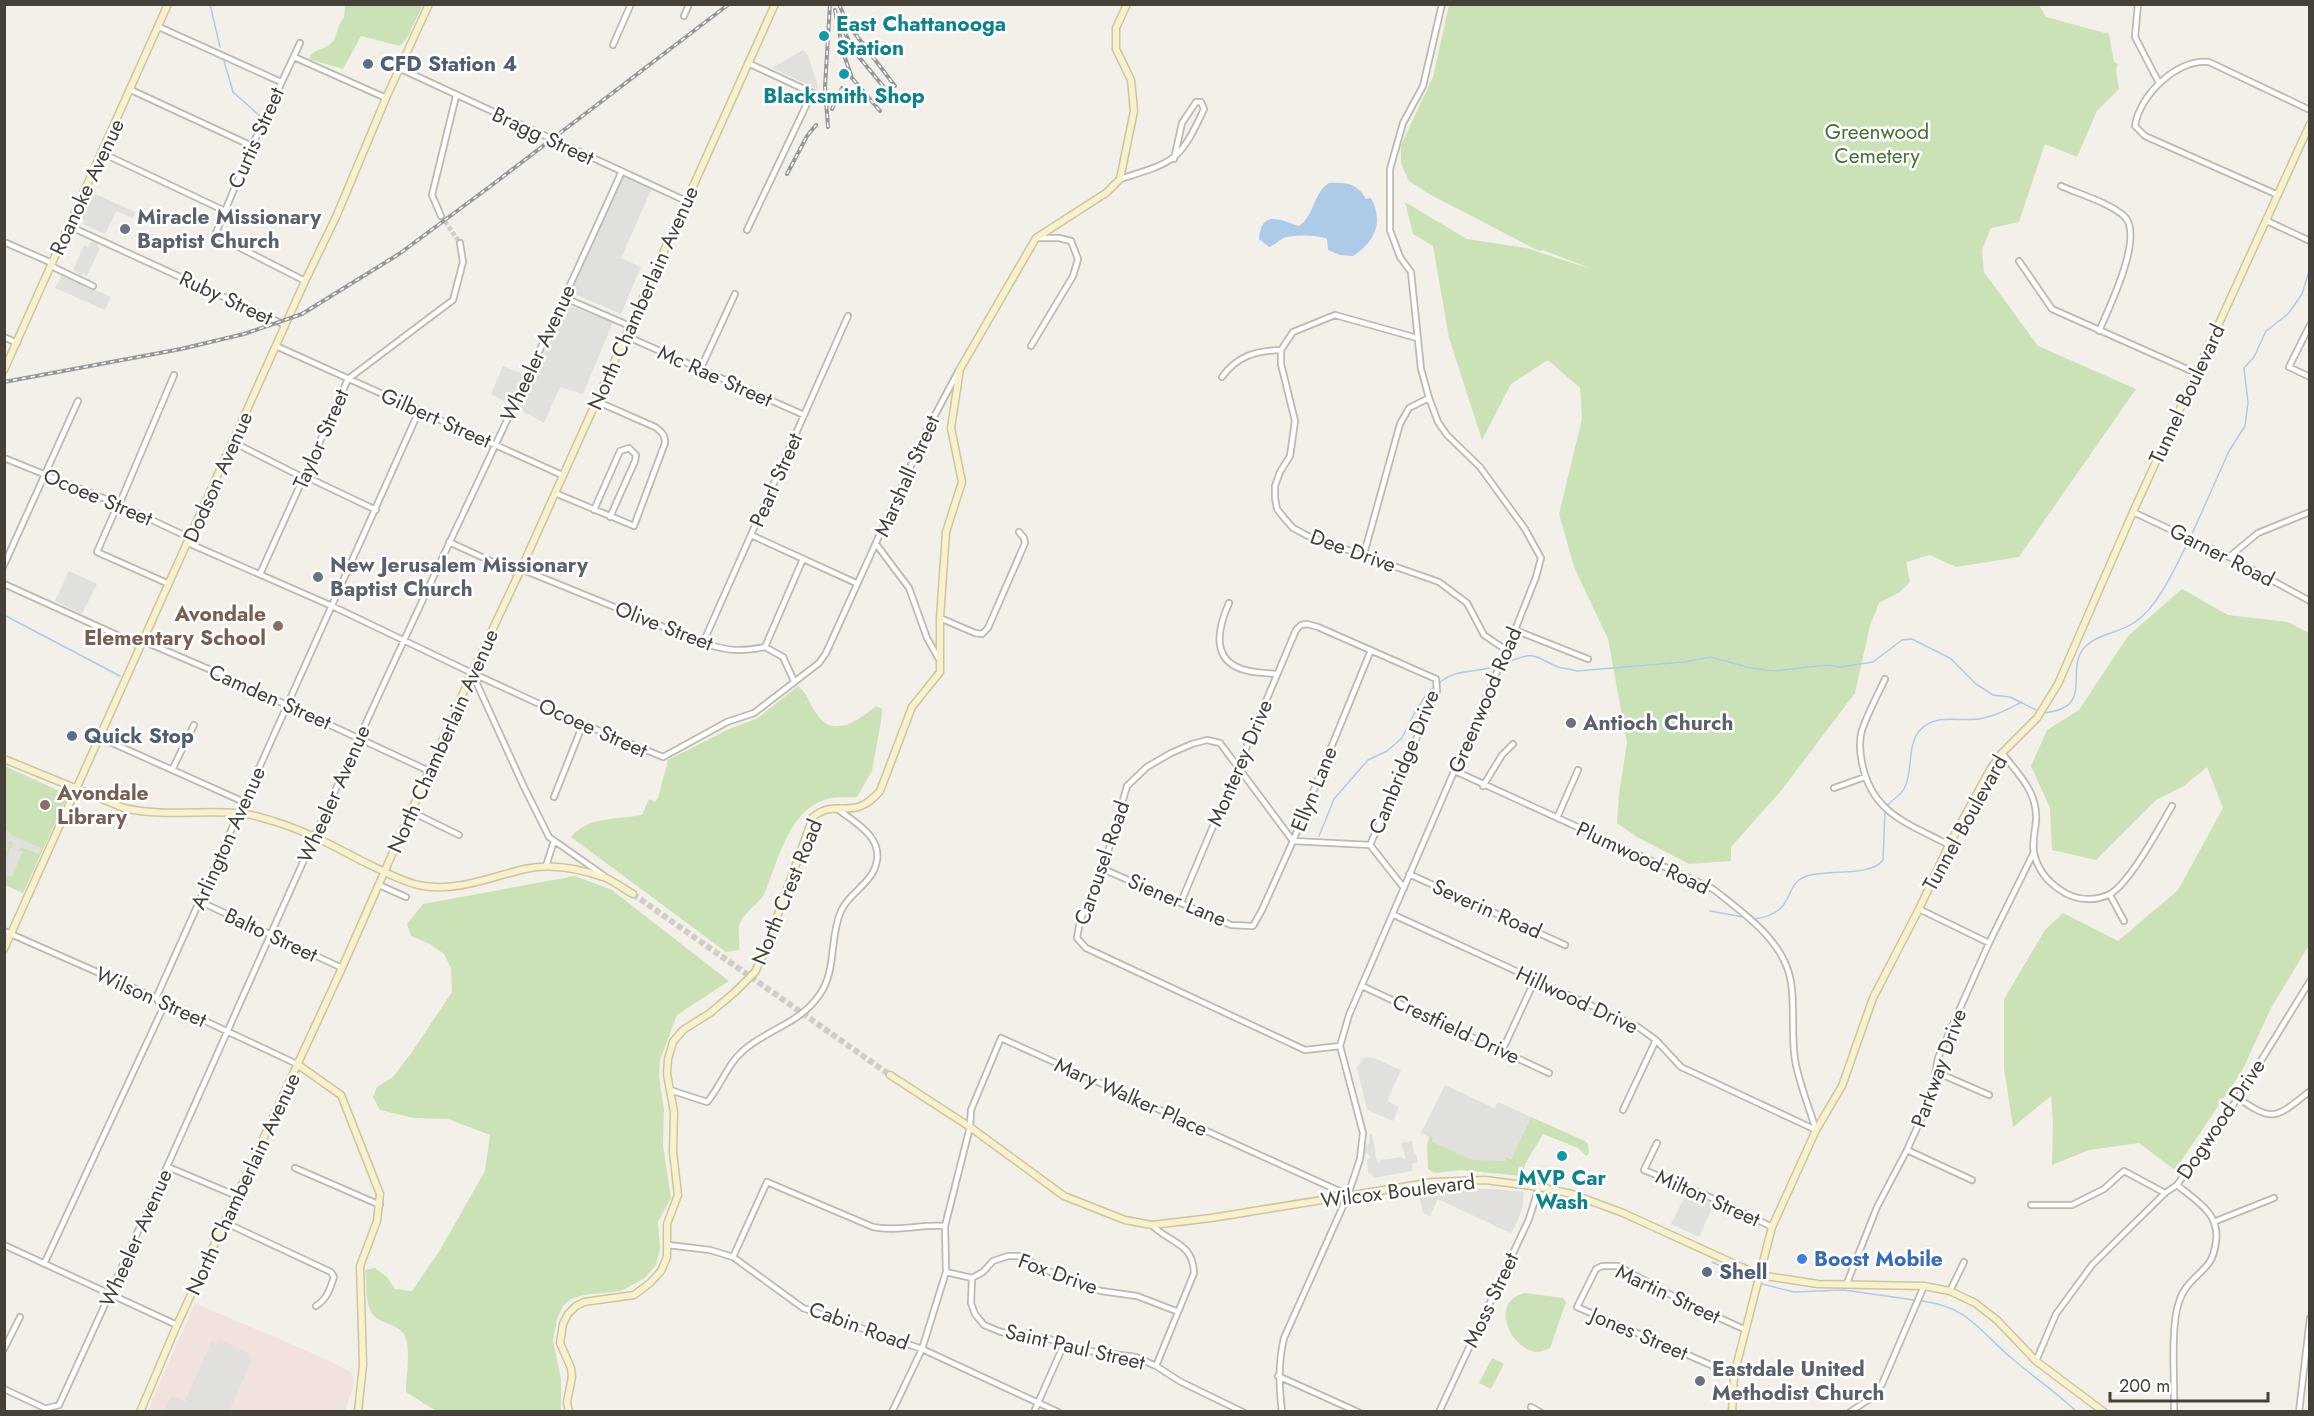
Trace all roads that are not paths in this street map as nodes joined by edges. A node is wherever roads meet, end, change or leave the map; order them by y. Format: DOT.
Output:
graph roads {
  1 [pos="168,4"];
  2 [pos="429,4"];
  3 [pos="631,4"];
  4 [pos="689,4"];
  5 [pos="775,4"];
  6 [pos="1127,4"];
  7 [pos="1442,4"];
  8 [pos="2138,4"];
  9 [pos="684,16"];
  10 [pos="159,27"];
  11 [pos="300,43"];
  12 [pos="613,45"];
  13 [pos="294,57"];
  14 [pos="748,63"];
  15 [pos="401,69"];
  16 [pos="281,82"];
  17 [pos="2159,83"];
  18 [pos="131,90"];
  19 [pos="812,93"];
  20 [pos="456,96"];
  21 [pos="819,96"];
  22 [pos="386,98"];
  23 [pos="2310,110"];
  24 [pos="2310,124"];
  25 [pos="252,146"];
  26 [pos="102,153"];
  27 [pos="1174,159"];
  28 [pos="621,173"];
  29 [pos="1120,179"];
  30 [pos="2061,186"];
  31 [pos="2278,195"];
  32 [pos="686,201"];
  33 [pos="223,210"];
  34 [pos="441,216"];
  35 [pos="2267,220"];
  36 [pos="69,226"];
  37 [pos="747,230"];
  38 [pos="1036,238"];
  39 [pos="2310,241"];
  40 [pos="4,242"];
  41 [pos="460,243"];
  42 [pos="2019,261"];
  43 [pos="51,264"];
  44 [pos="305,281"];
  45 [pos="93,286"];
  46 [pos="735,294"];
  47 [pos="565,298"];
  48 [pos="848,316"];
  49 [pos="2310,324"];
  50 [pos="285,325"];
  51 [pos="630,326"];
  52 [pos="2099,331"];
  53 [pos="626,336"];
  54 [pos="4,337"];
  55 [pos="1417,338"];
  56 [pos="17,343"];
  57 [pos="276,346"];
  58 [pos="1031,346"];
  59 [pos="1281,350"];
  60 [pos="960,369"];
  61 [pos="4,370"];
  62 [pos="700,370"];
  63 [pos="2196,373"];
  64 [pos="174,375"];
  65 [pos="1222,377"];
  66 [pos="2310,377"];
  67 [pos="348,379"];
  68 [pos="1429,398"];
  69 [pos="78,401"];
  70 [pos="596,401"];
  71 [pos="419,411"];
  72 [pos="804,415"];
  73 [pos="233,442"];
  74 [pos="495,445"];
  75 [pos="4,458"];
  76 [pos="44,474"];
  77 [pos="562,475"];
  78 [pos="304,478"];
  79 [pos="555,493"];
  80 [pos="119,505"];
  81 [pos="376,510"];
  82 [pos="594,510"];
  83 [pos="2133,512"];
  84 [pos="2310,512"];
  85 [pos="610,518"];
  86 [pos="1018,532"];
  87 [pos="751,535"];
  88 [pos="189,540"];
  89 [pos="449,542"];
  90 [pos="876,544"];
  91 [pos="1364,554"];
  92 [pos="2229,557"];
  93 [pos="803,559"];
  94 [pos="4,565"];
  95 [pos="520,571"];
  96 [pos="260,574"];
  97 [pos="856,583"];
  98 [pos="169,584"];
  99 [pos="4,585"];
  100 [pos="2310,592"];
  101 [pos="2308,599"];
  102 [pos="1229,603"];
  103 [pos="332,606"];
  104 [pos="940,618"];
  105 [pos="1515,630"];
  106 [pos="403,641"];
  107 [pos="703,643"];
  108 [pos="142,644"];
  109 [pos="765,647"];
  110 [pos="1371,650"];
  111 [pos="1506,650"];
  112 [pos="1588,659"];
  113 [pos="941,663"];
  114 [pos="472,673"];
  115 [pos="1277,674"];
  116 [pos="1885,679"];
  117 [pos="794,681"];
  118 [pos="287,705"];
  119 [pos="583,724"];
  120 [pos="194,725"];
  121 [pos="100,738"];
  122 [pos="359,738"];
  123 [pos="1513,744"];
  124 [pos="2002,753"];
  125 [pos="4,759"];
  126 [pos="1239,766"];
  127 [pos="172,770"];
  128 [pos="1578,770"];
  129 [pos="429,771"];
  130 [pos="1455,771"];
  131 [pos="1865,777"];
  132 [pos="1483,786"];
  133 [pos="1834,788"];
  134 [pos="77,789"];
  135 [pos="554,797"];
  136 [pos="244,802"];
  137 [pos="2172,806"];
  138 [pos="837,809"];
  139 [pos="412,812"];
  140 [pos="239,813"];
  141 [pos="1557,818"];
  142 [pos="459,835"];
  143 [pos="315,837"];
  144 [pos="1293,841"];
  145 [pos="554,842"];
  146 [pos="1370,845"];
  147 [pos="1949,845"];
  148 [pos="2033,854"];
  149 [pos="546,866"];
  150 [pos="1103,868"];
  151 [pos="385,873"];
  152 [pos="1409,874"];
  153 [pos="607,878"];
  154 [pos="379,885"];
  155 [pos="1404,888"];
  156 [pos="633,894"];
  157 [pos="2110,895"];
  158 [pos="406,897"];
  159 [pos="201,902"];
  160 [pos="1181,902"];
  161 [pos="1919,909"];
  162 [pos="1394,915"];
  163 [pos="2124,921"];
  164 [pos="1252,926"];
  165 [pos="4,931"];
  166 [pos="12,934"];
  167 [pos="272,934"];
  168 [pos="1989,943"];
  169 [pos="1565,945"];
  170 [pos="4,949"];
  171 [pos="342,968"];
  172 [pos="1534,980"];
  173 [pos="2310,981"];
  174 [pos="1362,986"];
  175 [pos="156,998"];
  176 [pos="228,1032"];
  177 [pos="1656,1040"];
  178 [pos="1340,1046"];
  179 [pos="1502,1051"];
  180 [pos="297,1064"];
  181 [pos="1936,1072"];
  182 [pos="1549,1073"];
  183 [pos="890,1075"];
  184 [pos="670,1090"];
  185 [pos="2310,1091"];
  186 [pos="1989,1095"];
  187 [pos="2238,1098"];
  188 [pos="1623,1110"];
  189 [pos="970,1127"];
  190 [pos="1816,1130"];
  191 [pos="1657,1143"];
  192 [pos="1907,1150"];
  193 [pos="168,1167"];
  194 [pos="295,1168"];
  195 [pos="1972,1180"];
  196 [pos="2177,1185"];
  197 [pos="1539,1187"];
  198 [pos="2165,1193"];
  199 [pos="1348,1195"];
  200 [pos="237,1196"];
  201 [pos="2274,1198"];
  202 [pos="380,1205"];
  203 [pos="2031,1205"];
  204 [pos="2216,1221"];
  205 [pos="226,1223"];
  206 [pos="1152,1225"];
  207 [pos="945,1226"];
  208 [pos="1772,1227"];
  209 [pos="4,1245"];
  210 [pos="668,1245"];
  211 [pos="733,1257"];
  212 [pos="1964,1262"];
  213 [pos="45,1263"];
  214 [pos="946,1272"];
  215 [pos="1759,1275"];
  216 [pos="972,1278"];
  217 [pos="1847,1283"];
  218 [pos="1924,1286"];
  219 [pos="1950,1291"];
  220 [pos="111,1294"];
  221 [pos="316,1306"];
  222 [pos="1576,1307"];
  223 [pos="1176,1311"];
  224 [pos="20,1317"];
  225 [pos="2310,1318"];
  226 [pos="177,1325"];
  227 [pos="1746,1330"];
  228 [pos="1064,1344"];
  229 [pos="4,1349"];
  230 [pos="922,1349"];
  231 [pos="2037,1361"];
  232 [pos="1156,1366"];
  233 [pos="1734,1375"];
  234 [pos="1278,1376"];
  235 [pos="2302,1384"];
  236 [pos="2310,1386"];
  237 [pos="4,1389"];
  238 [pos="1038,1402"];
  239 [pos="1531,1407"];
  240 [pos="47,1410"];
  241 [pos="892,1411"];
  242 [pos="53,1412"];
  243 [pos="140,1412"];
  244 [pos="358,1412"];
  245 [pos="569,1412"];
  246 [pos="1034,1412"];
  247 [pos="1058,1412"];
  248 [pos="1243,1412"];
  249 [pos="1282,1412"];
  250 [pos="1358,1412"];
  251 [pos="1439,1412"];
  252 [pos="1540,1412"];
  253 [pos="1732,1412"];
  254 [pos="1850,1412"];
  255 [pos="2104,1412"];
  256 [pos="2174,1412"];
  257 [pos="2299,1412"];
  1 -- 10 [label="main road, Roanoke Avenue"];
  2 -- 15 [label="main road, Dodson Avenue"];
  3 -- 12 [label="street"];
  4 -- 9 [label="street"];
  5 -- 14 [label="main road, North Chamberlain Avenue"];
  6 -- 29 [label="main road"];
  7 -- 55 [label="street, Greenwood Road"];
  8 -- 17 [label="street"];
  10 -- 16 [label="street"];
  10 -- 18 [label="main road, Roanoke Avenue"];
  11 -- 13 [label="street, Curtis Street"];
  13 -- 16 [label="street, Curtis Street"];
  13 -- 22 [label="street"];
  14 -- 19 [label="street"];
  14 -- 32 [label="main road, North Chamberlain Avenue"];
  15 -- 20 [label="street, Bragg Street"];
  15 -- 22 [label="main road, Dodson Avenue"];
  16 -- 25 [label="street, Curtis Street"];
  17 -- 23 [label="street"];
  17 -- 31 [label="street"];
  18 -- 25 [label="street"];
  18 -- 26 [label="main road, Roanoke Avenue"];
  19 -- 21 [label="street"];
  19 -- 37 [label="street"];
  20 -- 28 [label="street, Bragg Street"];
  20 -- 34 [label="street"];
  22 -- 44 [label="main road, Dodson Avenue"];
  24 -- 31 [label="main road, Tunnel Boulevard"];
  25 -- 33 [label="street, Curtis Street"];
  26 -- 33 [label="street"];
  26 -- 36 [label="main road, Roanoke Avenue"];
  27 -- 27 [label="street"];
  27 -- 29 [label="street"];
  28 -- 32 [label="street, Bragg Street"];
  28 -- 47 [label="street, Wheeler Avenue"];
  29 -- 38 [label="main road, North Crest Road"];
  30 -- 52 [label="street"];
  31 -- 35 [label="main road, Tunnel Boulevard"];
  32 -- 51 [label="main road, North Chamberlain Avenue"];
  33 -- 44 [label="street, Curtis Street"];
  35 -- 39 [label="street"];
  35 -- 63 [label="main road, Tunnel Boulevard"];
  36 -- 43 [label="main road, Roanoke Avenue"];
  36 -- 50 [label="street, Ruby Street"];
  38 -- 58 [label="street"];
  38 -- 60 [label="main road, North Crest Road"];
  40 -- 43 [label="street"];
  41 -- 67 [label="street, Taylor Street"];
  42 -- 52 [label="street"];
  43 -- 45 [label="street"];
  43 -- 56 [label="main road, Roanoke Avenue"];
  44 -- 50 [label="main road, Dodson Avenue"];
  46 -- 62 [label="street"];
  47 -- 51 [label="street"];
  47 -- 74 [label="street, Wheeler Avenue"];
  48 -- 72 [label="street, Pearl Street"];
  49 -- 66 [label="street"];
  50 -- 57 [label="main road, Dodson Avenue"];
  51 -- 53 [label="main road, North Chamberlain Avenue"];
  52 -- 63 [label="street"];
  53 -- 62 [label="street, Mc Rae Street"];
  53 -- 70 [label="main road, North Chamberlain Avenue"];
  54 -- 56 [label="street"];
  55 -- 59 [label="street"];
  55 -- 68 [label="street, Greenwood Road"];
  56 -- 61 [label="main road, Roanoke Avenue"];
  57 -- 67 [label="street, Gilbert Street"];
  57 -- 73 [label="main road, Dodson Avenue"];
  59 -- 65 [label="street"];
  59 -- 91 [label="street, Dee Drive"];
  60 -- 90 [label="street, Marshall Street"];
  60 -- 104 [label="main road, North Crest Road"];
  62 -- 72 [label="street, Mc Rae Street"];
  63 -- 83 [label="main road, Tunnel Boulevard"];
  64 -- 80 [label="street"];
  67 -- 71 [label="street, Gilbert Street"];
  67 -- 78 [label="street, Taylor Street"];
  68 -- 91 [label="street"];
  68 -- 105 [label="street, Greenwood Road"];
  69 -- 76 [label="street"];
  70 -- 77 [label="main road, North Chamberlain Avenue"];
  70 -- 85 [label="street"];
  71 -- 74 [label="street, Gilbert Street"];
  71 -- 81 [label="street, Arlington Avenue"];
  72 -- 87 [label="street, Pearl Street"];
  73 -- 78 [label="street"];
  73 -- 88 [label="main road, Dodson Avenue"];
  74 -- 77 [label="street, Gilbert Street"];
  74 -- 89 [label="street, Wheeler Avenue"];
  75 -- 76 [label="street, Ocoee Street"];
  76 -- 80 [label="street, Ocoee Street"];
  76 -- 94 [label="street"];
  77 -- 79 [label="main road, North Chamberlain Avenue"];
  78 -- 81 [label="street"];
  78 -- 96 [label="street, Taylor Street"];
  79 -- 82 [label="street"];
  79 -- 95 [label="main road, North Chamberlain Avenue"];
  80 -- 88 [label="street, Ocoee Street"];
  80 -- 98 [label="street"];
  81 -- 103 [label="street, Arlington Avenue"];
  82 -- 85 [label="street"];
  82 -- 85 [label="street"];
  83 -- 92 [label="street, Garner Road"];
  83 -- 124 [label="main road, Tunnel Boulevard"];
  84 -- 92 [label="street"];
  86 -- 104 [label="street"];
  87 -- 93 [label="street"];
  87 -- 107 [label="street, Pearl Street"];
  88 -- 96 [label="street, Ocoee Street"];
  88 -- 98 [label="main road, Dodson Avenue"];
  89 -- 95 [label="street, Olive Street"];
  89 -- 106 [label="street, Wheeler Avenue"];
  90 -- 97 [label="street, Marshall Street"];
  90 -- 113 [label="street"];
  91 -- 111 [label="street, Dee Drive"];
  92 -- 101 [label="street, Garner Road"];
  93 -- 97 [label="street"];
  93 -- 109 [label="street"];
  95 -- 107 [label="street, Olive Street"];
  95 -- 114 [label="main road, North Chamberlain Avenue"];
  96 -- 103 [label="street, Ocoee Street"];
  97 -- 117 [label="street, Ocoee Street"];
  98 -- 108 [label="main road, Dodson Avenue"];
  99 -- 108 [label="street, Camden Street"];
  100 -- 101 [label="street"];
  102 -- 115 [label="street"];
  103 -- 106 [label="street, Ocoee Street"];
  103 -- 118 [label="street, Arlington Avenue"];
  104 -- 113 [label="main road, North Crest Road"];
  105 -- 111 [label="street, Greenwood Road"];
  105 -- 112 [label="street"];
  106 -- 114 [label="street, Ocoee Street"];
  106 -- 122 [label="street, Wheeler Avenue"];
  107 -- 109 [label="street, Olive Street"];
  108 -- 118 [label="street, Camden Street"];
  108 -- 121 [label="main road, Dodson Avenue"];
  109 -- 117 [label="street"];
  110 -- 115 [label="street, Monterey Drive"];
  110 -- 144 [label="street, Ellyn Lane"];
  110 -- 146 [label="street, Cambridge Drive"];
  111 -- 130 [label="street, Greenwood Road"];
  113 -- 138 [label="main road, North Crest Road"];
  114 -- 119 [label="street, Ocoee Street"];
  114 -- 129 [label="main road, North Chamberlain Avenue"];
  114 -- 145 [label="street"];
  115 -- 126 [label="street, Monterey Drive"];
  116 -- 131 [label="street"];
  117 -- 119 [label="street, Ocoee Street"];
  118 -- 122 [label="street, Camden Street"];
  118 -- 136 [label="street, Arlington Avenue"];
  119 -- 135 [label="street"];
  120 -- 127 [label="street"];
  121 -- 127 [label="street"];
  121 -- 134 [label="main road, Dodson Avenue"];
  122 -- 129 [label="street, Camden Street"];
  122 -- 143 [label="street, Wheeler Avenue"];
  123 -- 132 [label="street"];
  124 -- 147 [label="main road, Tunnel Boulevard"];
  124 -- 148 [label="street"];
  125 -- 134 [label="main road"];
  126 -- 144 [label="street, Carousel Road"];
  126 -- 150 [label="street, Carousel Road"];
  126 -- 160 [label="street, Monterey Drive"];
  127 -- 136 [label="street"];
  128 -- 141 [label="street"];
  129 -- 139 [label="main road, North Chamberlain Avenue"];
  130 -- 132 [label="street, Plumwood Road"];
  130 -- 152 [label="street, Greenwood Road"];
  131 -- 133 [label="street"];
  131 -- 147 [label="street"];
  132 -- 141 [label="street, Plumwood Road"];
  134 -- 140 [label="main road"];
  134 -- 166 [label="main road, Dodson Avenue"];
  136 -- 140 [label="street, Arlington Avenue"];
  137 -- 157 [label="street"];
  138 -- 184 [label="main road, North Crest Road"];
  138 -- 184 [label="street"];
  139 -- 142 [label="street"];
  139 -- 151 [label="main road, North Chamberlain Avenue"];
  140 -- 143 [label="main road"];
  140 -- 159 [label="street, Arlington Avenue"];
  141 -- 190 [label="street, Plumwood Road"];
  143 -- 151 [label="main road"];
  143 -- 167 [label="street, Wheeler Avenue"];
  144 -- 146 [label="street"];
  144 -- 164 [label="street, Ellyn Lane"];
  145 -- 149 [label="street"];
  145 -- 153 [label="street"];
  146 -- 155 [label="street"];
  147 -- 161 [label="main road, Tunnel Boulevard"];
  148 -- 157 [label="street"];
  148 -- 168 [label="street, Parkway Drive"];
  149 -- 151 [label="main road"];
  149 -- 153 [label="main road"];
  150 -- 160 [label="street, Siener Lane"];
  150 -- 178 [label="street, Carousel Road"];
  151 -- 154 [label="main road, North Chamberlain Avenue"];
  152 -- 155 [label="street, Greenwood Road"];
  152 -- 169 [label="street, Severin Road"];
  153 -- 156 [label="main road"];
  154 -- 158 [label="street"];
  154 -- 171 [label="main road, North Chamberlain Avenue"];
  155 -- 162 [label="street, Greenwood Road"];
  157 -- 163 [label="street"];
  159 -- 167 [label="street, Balto Street"];
  159 -- 175 [label="street, Arlington Avenue"];
  160 -- 164 [label="street, Siener Lane"];
  161 -- 168 [label="street"];
  161 -- 190 [label="main road, Tunnel Boulevard"];
  162 -- 172 [label="street, Hillwood Drive"];
  162 -- 174 [label="street, Greenwood Road"];
  165 -- 166 [label="street, Wilson Street"];
  166 -- 170 [label="main road, Dodson Avenue"];
  166 -- 175 [label="street, Wilson Street"];
  167 -- 171 [label="street, Balto Street"];
  167 -- 176 [label="street, Wheeler Avenue"];
  168 -- 181 [label="street, Parkway Drive"];
  171 -- 180 [label="main road, North Chamberlain Avenue"];
  172 -- 177 [label="street, Hillwood Drive"];
  172 -- 179 [label="street"];
  173 -- 187 [label="street, Dogwood Drive"];
  174 -- 178 [label="street, Greenwood Road"];
  174 -- 179 [label="street, Crestfield Drive"];
  175 -- 176 [label="street, Wilson Street"];
  175 -- 213 [label="street, Arlington Avenue"];
  176 -- 180 [label="street, Wilson Street"];
  176 -- 193 [label="street, Wheeler Avenue"];
  177 -- 188 [label="street"];
  177 -- 190 [label="street, Hillwood Drive"];
  178 -- 199 [label="street"];
  179 -- 182 [label="street, Crestfield Drive"];
  180 -- 200 [label="main road, North Chamberlain Avenue"];
  180 -- 202 [label="main road"];
  181 -- 186 [label="street"];
  181 -- 192 [label="street, Parkway Drive"];
  183 -- 189 [label="main road, Wilcox Boulevard"];
  184 -- 210 [label="main road, North Crest Road"];
  185 -- 187 [label="street"];
  187 -- 196 [label="street, Dogwood Drive"];
  189 -- 199 [label="street, Mary Walker Place"];
  189 -- 206 [label="main road, Wilcox Boulevard"];
  189 -- 207 [label="street"];
  190 -- 208 [label="main road, Tunnel Boulevard"];
  191 -- 208 [label="street, Milton Street"];
  192 -- 195 [label="street"];
  192 -- 217 [label="street, Parkway Drive"];
  193 -- 200 [label="street"];
  193 -- 220 [label="street, Wheeler Avenue"];
  194 -- 202 [label="street"];
  196 -- 198 [label="street, Dogwood Drive"];
  196 -- 204 [label="street"];
  197 -- 199 [label="main road, Wilcox Boulevard"];
  197 -- 215 [label="main road, Wilcox Boulevard"];
  197 -- 251 [label="street, Moss Street"];
  198 -- 203 [label="street"];
  198 -- 231 [label="street, Dogwood Drive"];
  199 -- 206 [label="main road, Wilcox Boulevard"];
  199 -- 234 [label="street"];
  200 -- 205 [label="main road, North Chamberlain Avenue"];
  201 -- 204 [label="street"];
  202 -- 244 [label="main road"];
  204 -- 256 [label="street"];
  205 -- 221 [label="street"];
  205 -- 226 [label="main road, North Chamberlain Avenue"];
  206 -- 223 [label="street"];
  207 -- 211 [label="street"];
  207 -- 214 [label="street"];
  208 -- 215 [label="main road, Tunnel Boulevard"];
  209 -- 213 [label="street"];
  210 -- 211 [label="street, Cabin Road"];
  210 -- 245 [label="main road, North Crest Road"];
  211 -- 230 [label="street, Cabin Road"];
  212 -- 219 [label="street"];
  213 -- 220 [label="street"];
  214 -- 216 [label="street"];
  214 -- 230 [label="street"];
  215 -- 217 [label="main road, Wilcox Boulevard"];
  215 -- 227 [label="main road, Tunnel Boulevard"];
  216 -- 223 [label="street, Fox Drive"];
  216 -- 228 [label="street, Saint Paul Street"];
  217 -- 218 [label="main road, Wilcox Boulevard"];
  218 -- 219 [label="main road, Wilcox Boulevard"];
  218 -- 254 [label="street"];
  219 -- 231 [label="main road, Wilcox Boulevard"];
  220 -- 226 [label="street"];
  220 -- 240 [label="street, Wheeler Avenue"];
  222 -- 227 [label="street, Martin Street"];
  222 -- 233 [label="street, Jones Street"];
  223 -- 232 [label="street"];
  224 -- 229 [label="street"];
  225 -- 235 [label="street"];
  226 -- 243 [label="main road, North Chamberlain Avenue"];
  227 -- 233 [label="main road, Tunnel Boulevard"];
  228 -- 232 [label="street, Saint Paul Street"];
  228 -- 238 [label="street"];
  230 -- 238 [label="street, Cabin Road"];
  230 -- 241 [label="street"];
  231 -- 255 [label="main road, Wilcox Boulevard"];
  232 -- 248 [label="street, Saint Paul Street"];
  233 -- 253 [label="main road, Tunnel Boulevard"];
  234 -- 249 [label="street"];
  234 -- 250 [label="street"];
  235 -- 236 [label="street"];
  235 -- 257 [label="street"];
  237 -- 240 [label="street"];
  238 -- 246 [label="street"];
  238 -- 247 [label="street, Cabin Road"];
  239 -- 252 [label="street"];
  240 -- 242 [label="street"];
}
